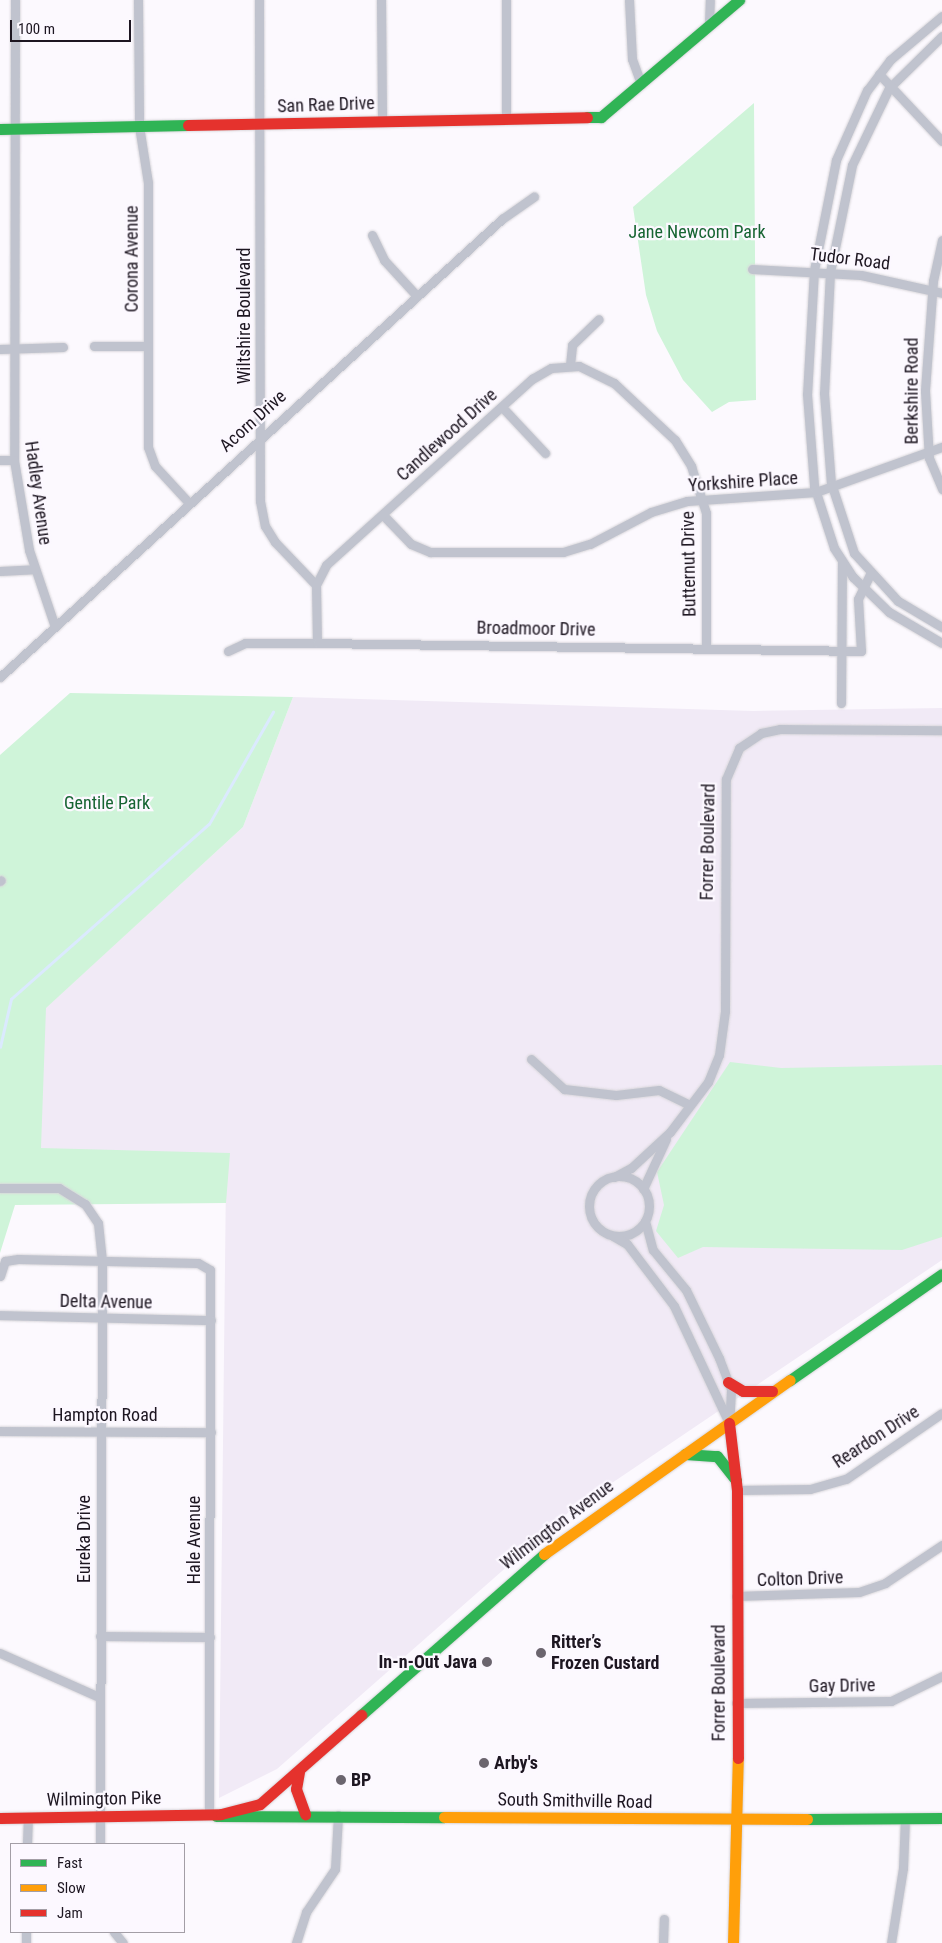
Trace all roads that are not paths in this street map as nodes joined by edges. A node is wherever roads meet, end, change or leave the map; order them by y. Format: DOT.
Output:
graph roads {
  1 [pos="15,0"];
  2 [pos="138,0"];
  3 [pos="259,0"];
  4 [pos="381,0"];
  5 [pos="506,0"];
  6 [pos="629,0"];
  7 [pos="710,0"];
  8 [pos="739,0"];
  9 [pos="942,16"];
  10 [pos="709,24"];
  11 [pos="942,36"];
  12 [pos="879,74"];
  13 [pos="641,84"];
  14 [pos="889,88"];
  15 [pos="506,119"];
  16 [pos="382,120"];
  17 [pos="260,124"];
  18 [pos="139,126"];
  19 [pos="15,128"];
  20 [pos="0,129"];
  21 [pos="942,141"];
  22 [pos="534,197"];
  23 [pos="372,235"];
  24 [pos="942,240"];
  25 [pos="752,269"];
  26 [pos="814,270"];
  27 [pos="830,272"];
  28 [pos="938,292"];
  29 [pos="417,296"];
  30 [pos="599,319"];
  31 [pos="94,346"];
  32 [pos="148,346"];
  33 [pos="63,347"];
  34 [pos="13,348"];
  35 [pos="0,349"];
  36 [pos="570,365"];
  37 [pos="502,407"];
  38 [pos="260,438"];
  39 [pos="942,446"];
  40 [pos="928,451"];
  41 [pos="545,453"];
  42 [pos="0,460"];
  43 [pos="14,460"];
  44 [pos="832,488"];
  45 [pos="942,489"];
  46 [pos="816,492"];
  47 [pos="703,498"];
  48 [pos="190,503"];
  49 [pos="383,515"];
  50 [pos="842,562"];
  51 [pos="34,569"];
  52 [pos="0,571"];
  53 [pos="870,574"];
  54 [pos="316,585"];
  55 [pos="861,585"];
  56 [pos="55,627"];
  57 [pos="942,627"];
  58 [pos="317,643"];
  59 [pos="942,643"];
  60 [pos="706,647"];
  61 [pos="845,650"];
  62 [pos="228,651"];
  63 [pos="0,676"];
  64 [pos="841,703"];
  65 [pos="942,730"];
  66 [pos="531,1059"];
  67 [pos="690,1105"];
  68 [pos="670,1132"];
  69 [pos="614,1177"];
  70 [pos="0,1188"];
  71 [pos="643,1189"];
  72 [pos="645,1221"];
  73 [pos="613,1236"];
  74 [pos="102,1260"];
  75 [pos="942,1274"];
  76 [pos="0,1276"];
  77 [pos="0,1315"];
  78 [pos="102,1319"];
  79 [pos="211,1320"];
  80 [pos="728,1382"];
  81 [pos="775,1390"];
  82 [pos="942,1413"];
  83 [pos="729,1423"];
  84 [pos="0,1431"];
  85 [pos="101,1431"];
  86 [pos="211,1432"];
  87 [pos="684,1454"];
  88 [pos="736,1485"];
  89 [pos="942,1545"];
  90 [pos="736,1596"];
  91 [pos="100,1636"];
  92 [pos="210,1637"];
  93 [pos="0,1653"];
  94 [pos="942,1676"];
  95 [pos="99,1697"];
  96 [pos="736,1703"];
  97 [pos="299,1772"];
  98 [pos="305,1814"];
  99 [pos="209,1815"];
  100 [pos="338,1816"];
  101 [pos="0,1818"];
  102 [pos="28,1818"];
  103 [pos="100,1818"];
  104 [pos="736,1818"];
  105 [pos="905,1818"];
  106 [pos="942,1818"];
  107 [pos="27,1843"];
  108 [pos="100,1843"];
  109 [pos="664,1918"];
  110 [pos="115,1933"];
  111 [pos="124,1943"];
  112 [pos="296,1943"];
  113 [pos="663,1943"];
  114 [pos="733,1943"];
  115 [pos="891,1943"];
  1 -- 19 [label="street, Hadley Avenue"];
  2 -- 18 [label="street, Corona Avenue"];
  3 -- 17 [label="street, Wiltshire Boulevard"];
  4 -- 16 [label="street"];
  5 -- 15 [label="street"];
  6 -- 13 [label="street"];
  7 -- 10 [label="street"];
  8 -- 10 [label="main road"];
  9 -- 12 [label="street"];
  10 -- 13 [label="main road"];
  11 -- 14 [label="street"];
  12 -- 14 [label="street"];
  12 -- 26 [label="street"];
  13 -- 15 [label="main road, San Rae Drive"];
  14 -- 21 [label="street"];
  14 -- 27 [label="street"];
  15 -- 16 [label="main road, San Rae Drive"];
  16 -- 17 [label="main road, San Rae Drive"];
  17 -- 18 [label="main road, San Rae Drive"];
  17 -- 38 [label="street, Wiltshire Boulevard"];
  18 -- 19 [label="main road, San Rae Drive"];
  18 -- 32 [label="street, Corona Avenue"];
  19 -- 20 [label="main road, San Rae Drive"];
  19 -- 34 [label="street, Hadley Avenue"];
  22 -- 29 [label="street, Acorn Drive"];
  23 -- 29 [label="street"];
  24 -- 28 [label="street, Berkshire Road"];
  25 -- 26 [label="street, Tudor Road"];
  26 -- 27 [label="street, Tudor Road"];
  26 -- 46 [label="street"];
  27 -- 28 [label="street, Tudor Road"];
  27 -- 44 [label="street"];
  28 -- 40 [label="street, Berkshire Road"];
  29 -- 38 [label="street, Acorn Drive"];
  30 -- 36 [label="street"];
  31 -- 32 [label="street"];
  32 -- 48 [label="street, Corona Avenue"];
  33 -- 34 [label="street"];
  34 -- 35 [label="street"];
  34 -- 43 [label="street, Hadley Avenue"];
  36 -- 37 [label="street, Candlewood Drive"];
  36 -- 47 [label="street, Butternut Drive"];
  37 -- 41 [label="street"];
  37 -- 49 [label="street, Candlewood Drive"];
  38 -- 48 [label="street, Acorn Drive"];
  38 -- 54 [label="street, Wiltshire Boulevard"];
  39 -- 40 [label="street, Yorkshire Place"];
  40 -- 44 [label="street, Yorkshire Place"];
  40 -- 45 [label="street, Berkshire Road"];
  42 -- 43 [label="street"];
  43 -- 51 [label="street, Hadley Avenue"];
  44 -- 46 [label="street, Yorkshire Place"];
  44 -- 53 [label="street"];
  46 -- 47 [label="street, Yorkshire Place"];
  46 -- 50 [label="street"];
  47 -- 49 [label="street, Yorkshire Place"];
  47 -- 60 [label="street, Butternut Drive"];
  48 -- 56 [label="street, Acorn Drive"];
  49 -- 54 [label="street, Candlewood Drive"];
  50 -- 55 [label="street"];
  50 -- 61 [label="street"];
  51 -- 52 [label="street"];
  51 -- 56 [label="street, Hadley Avenue"];
  53 -- 55 [label="street"];
  53 -- 57 [label="street"];
  54 -- 58 [label="street"];
  55 -- 59 [label="street"];
  55 -- 61 [label="street"];
  56 -- 63 [label="street, Acorn Drive"];
  58 -- 60 [label="street, Broadmoor Drive"];
  58 -- 62 [label="street, Broadmoor Drive"];
  60 -- 61 [label="street, Broadmoor Drive"];
  61 -- 64 [label="street"];
  65 -- 67 [label="street, Forrer Boulevard"];
  66 -- 67 [label="street"];
  67 -- 68 [label="street, Forrer Boulevard"];
  68 -- 69 [label="street, Forrer Boulevard"];
  68 -- 71 [label="street, Forrer Boulevard"];
  69 -- 71 [label="street"];
  69 -- 73 [label="street, Forrer Boulevard"];
  70 -- 74 [label="street, Eureka Drive"];
  71 -- 72 [label="street, Forrer Boulevard"];
  72 -- 73 [label="street"];
  72 -- 80 [label="street, Forrer Boulevard"];
  73 -- 83 [label="street, Forrer Boulevard"];
  74 -- 76 [label="street"];
  74 -- 78 [label="street, Eureka Drive"];
  74 -- 79 [label="street, Hale Avenue"];
  75 -- 81 [label="main road, Wilmington Avenue"];
  77 -- 78 [label="street, Delta Avenue"];
  78 -- 79 [label="street, Delta Avenue"];
  78 -- 85 [label="street, Eureka Drive"];
  79 -- 86 [label="street, Hale Avenue"];
  80 -- 81 [label="main road"];
  80 -- 83 [label="street, Forrer Boulevard"];
  81 -- 83 [label="main road, Wilmington Avenue"];
  82 -- 88 [label="street, Reardon Drive"];
  83 -- 87 [label="main road, Wilmington Avenue"];
  83 -- 88 [label="main road, Forrer Boulevard"];
  84 -- 85 [label="street, Hampton Road"];
  85 -- 86 [label="street, Hampton Road"];
  85 -- 91 [label="street, Eureka Drive"];
  86 -- 92 [label="street, Hale Avenue"];
  87 -- 88 [label="main road"];
  87 -- 97 [label="main road, Wilmington Avenue"];
  88 -- 90 [label="main road, Forrer Boulevard"];
  89 -- 90 [label="street, Colton Drive"];
  90 -- 96 [label="main road, Forrer Boulevard"];
  91 -- 92 [label="street"];
  91 -- 95 [label="street, Eureka Drive"];
  92 -- 99 [label="street, Hale Avenue"];
  93 -- 95 [label="street"];
  94 -- 96 [label="street, Gay Drive"];
  95 -- 103 [label="street, Eureka Drive"];
  96 -- 104 [label="main road, Forrer Boulevard"];
  97 -- 98 [label="main road"];
  97 -- 99 [label="main road, Wilmington Avenue"];
  98 -- 99 [label="main road, South Smithville Road"];
  98 -- 100 [label="main road, South Smithville Road"];
  99 -- 103 [label="main road, Wilmington Pike"];
  100 -- 104 [label="main road, South Smithville Road"];
  100 -- 112 [label="street"];
  101 -- 102 [label="main road, Wilmington Pike"];
  102 -- 103 [label="main road, Wilmington Pike"];
  102 -- 107 [label="street"];
  103 -- 108 [label="street, Eureka Drive"];
  104 -- 105 [label="main road, South Smithville Road"];
  104 -- 114 [label="main road, Forrer Boulevard"];
  105 -- 106 [label="main road, South Smithville Road"];
  105 -- 115 [label="street"];
  109 -- 113 [label="street"];
  110 -- 111 [label="street"];
}
